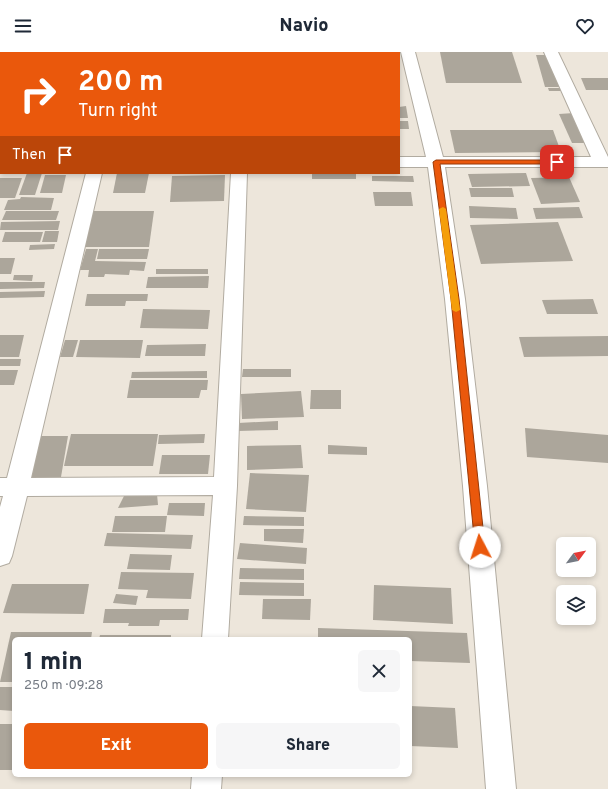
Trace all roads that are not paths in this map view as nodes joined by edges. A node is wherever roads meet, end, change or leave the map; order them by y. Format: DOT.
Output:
graph roads {
  1 [pos="408,52"];
  2 [pos="551,52"];
  3 [pos="400,162"];
  4 [pos="436,162"];
  5 [pos="605,162"];
  6 [pos="94,174"];
  7 [pos="239,174"];
  8 [pos="225,486"];
  9 [pos="8,487"];
  10 [pos="0,556"];
  11 [pos="215,637"];
  12 [pos="207,777"];
  13 [pos="206,789"];
  14 [pos="501,789"];
  1 -- 4 [label="street"];
  2 -- 5 [label="street"];
  3 -- 4 [label="street"];
  4 -- 5 [label="street"];
  4 -- 14 [label="street"];
  6 -- 9 [label="street"];
  7 -- 8 [label="street"];
  8 -- 9 [label="street"];
  8 -- 11 [label="street"];
  9 -- 10 [label="street"];
  12 -- 13 [label="street"];
}
